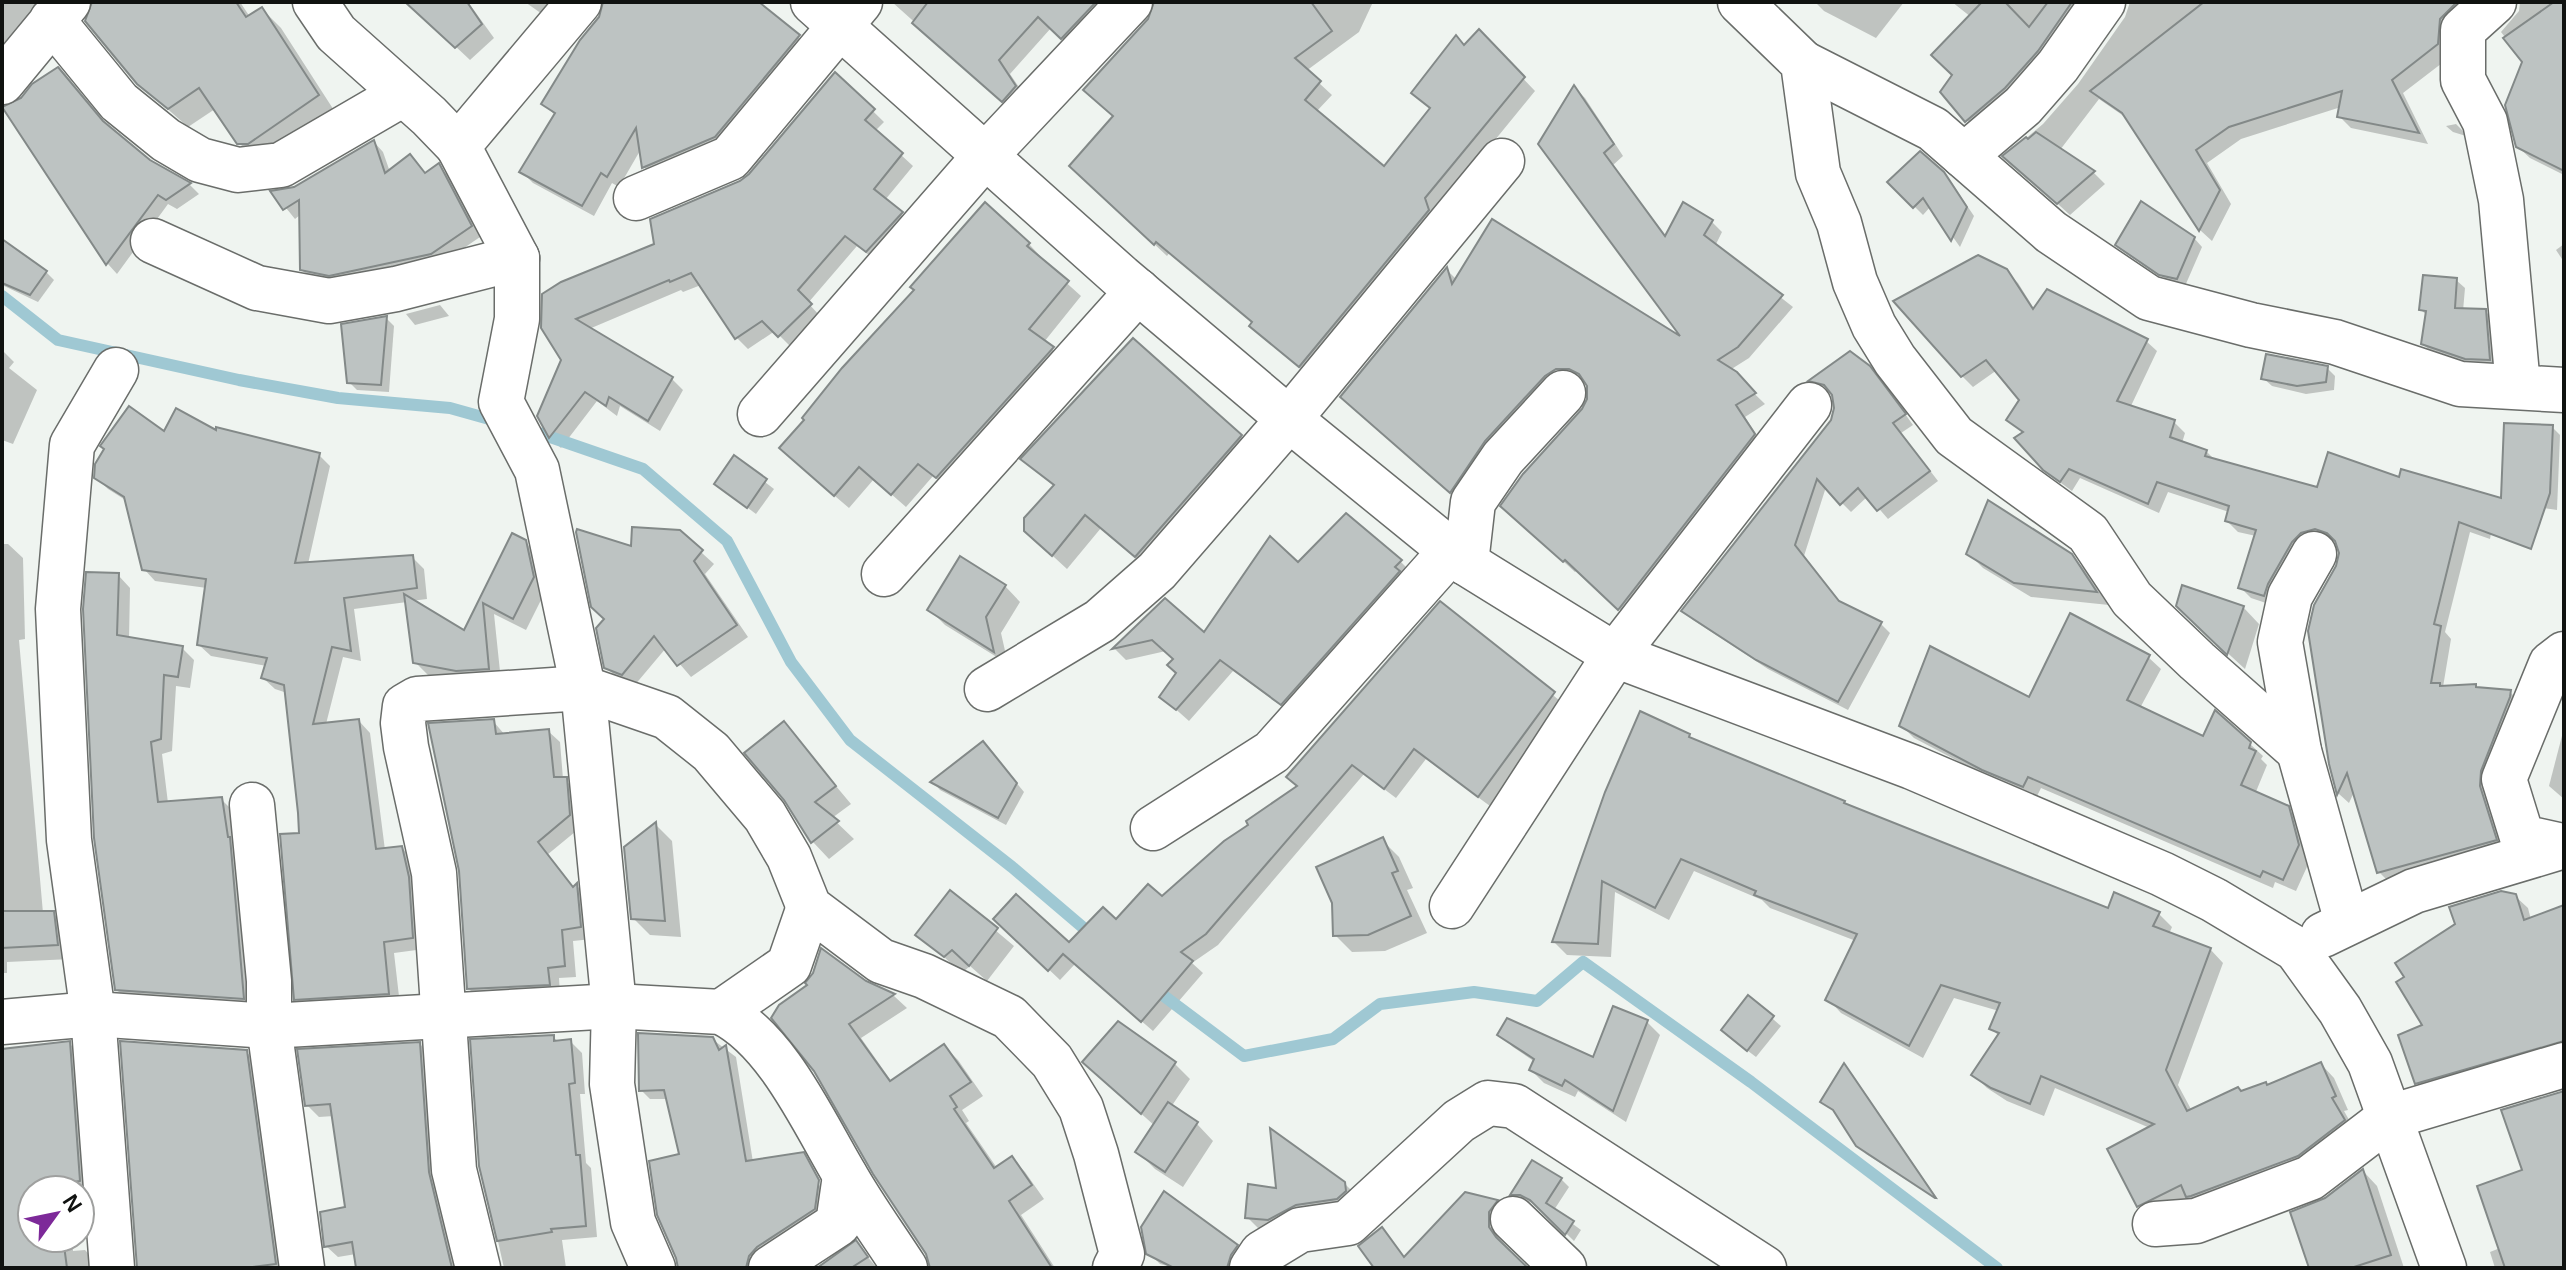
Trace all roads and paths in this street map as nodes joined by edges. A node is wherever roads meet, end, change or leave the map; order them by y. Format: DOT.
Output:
graph roads {
  1 [pos="579,2"];
  2 [pos="1130,2"];
  3 [pos="1740,2"];
  4 [pos="2103,2"];
  5 [pos="2494,2"];
  6 [pos="320,5"];
  7 [pos="838,10"];
  8 [pos="60,11"];
  9 [pos="1803,63"];
  10 [pos="2,82"];
  11 [pos="403,94"];
  12 [pos="458,146"];
  13 [pos="985,156"];
  14 [pos="1964,156"];
  15 [pos="1502,161"];
  16 [pos="636,198"];
  17 [pos="153,241"];
  18 [pos="517,258"];
  19 [pos="1138,291"];
  20 [pos="116,370"];
  21 [pos="2518,386"];
  22 [pos="2564,390"];
  23 [pos="1563,393"];
  24 [pos="1809,405"];
  25 [pos="760,414"];
  26 [pos="1289,419"];
  27 [pos="2314,554"];
  28 [pos="1458,557"];
  29 [pos="884,574"];
  30 [pos="2564,654"];
  31 [pos="1615,655"];
  32 [pos="583,688"];
  33 [pos="987,689"];
  34 [pos="2299,751"];
  35 [pos="252,805"];
  36 [pos="1153,828"];
  37 [pos="2563,846"];
  38 [pos="1452,906"];
  39 [pos="809,907"];
  40 [pos="2347,922"];
  41 [pos="2296,949"];
  42 [pos="614,1006"];
  43 [pos="721,1012"];
  44 [pos="93,1014"];
  45 [pos="444,1016"];
  46 [pos="2,1022"];
  47 [pos="269,1026"];
  48 [pos="2564,1065"];
  49 [pos="2390,1117"];
  50 [pos="845,1176"];
  51 [pos="1513,1219"];
  52 [pos="2155,1224"];
  53 [pos="1263,1263"];
  54 [pos="112,1268"];
  55 [pos="302,1268"];
  56 [pos="478,1268"];
  57 [pos="653,1268"];
  58 [pos="771,1268"];
  59 [pos="905,1268"];
  60 [pos="1115,1268"];
  61 [pos="1564,1268"];
  62 [pos="1764,1268"];
  63 [pos="2444,1268"];
  1 -- 12 [label="street"];
  2 -- 13 [label="street"];
  3 -- 9 [label="street"];
  4 -- 14 [label="street"];
  5 -- 21 [label="street"];
  6 -- 11 [label="street"];
  7 -- 13 [label="street"];
  7 -- 16 [label="street"];
  8 -- 10 [label="street"];
  8 -- 11 [label="street"];
  9 -- 14 [label="street"];
  9 -- 34 [label="street"];
  11 -- 12 [label="street"];
  12 -- 18 [label="street"];
  13 -- 19 [label="street"];
  13 -- 25 [label="street"];
  14 -- 21 [label="street"];
  15 -- 26 [label="street"];
  17 -- 18 [label="street"];
  18 -- 32 [label="street"];
  19 -- 26 [label="street"];
  19 -- 29 [label="street"];
  20 -- 44 [label="street"];
  21 -- 22 [label="street"];
  23 -- 28 [label="street"];
  24 -- 31 [label="street"];
  26 -- 28 [label="street"];
  26 -- 33 [label="street"];
  27 -- 34 [label="street"];
  28 -- 31 [label="street"];
  28 -- 36 [label="street"];
  30 -- 37 [label="street"];
  31 -- 38 [label="street"];
  31 -- 41 [label="street"];
  32 -- 39 [label="street"];
  32 -- 42 [label="street"];
  32 -- 45 [label="street"];
  34 -- 40 [label="street"];
  35 -- 47 [label="street"];
  37 -- 40 [label="street"];
  39 -- 43 [label="street"];
  39 -- 60 [label="street"];
  40 -- 41 [label="street"];
  41 -- 49 [label="street"];
  42 -- 43 [label="street"];
  42 -- 45 [label="street"];
  42 -- 57 [label="street"];
  43 -- 50 [label="street"];
  44 -- 46 [label="street"];
  44 -- 47 [label="street"];
  44 -- 54 [label="street"];
  45 -- 47 [label="street"];
  45 -- 56 [label="street"];
  47 -- 55 [label="street"];
  48 -- 49 [label="street"];
  49 -- 52 [label="street"];
  49 -- 63 [label="street"];
  50 -- 58 [label="street"];
  50 -- 59 [label="street"];
  51 -- 61 [label="street"];
  53 -- 62 [label="street"];
}
